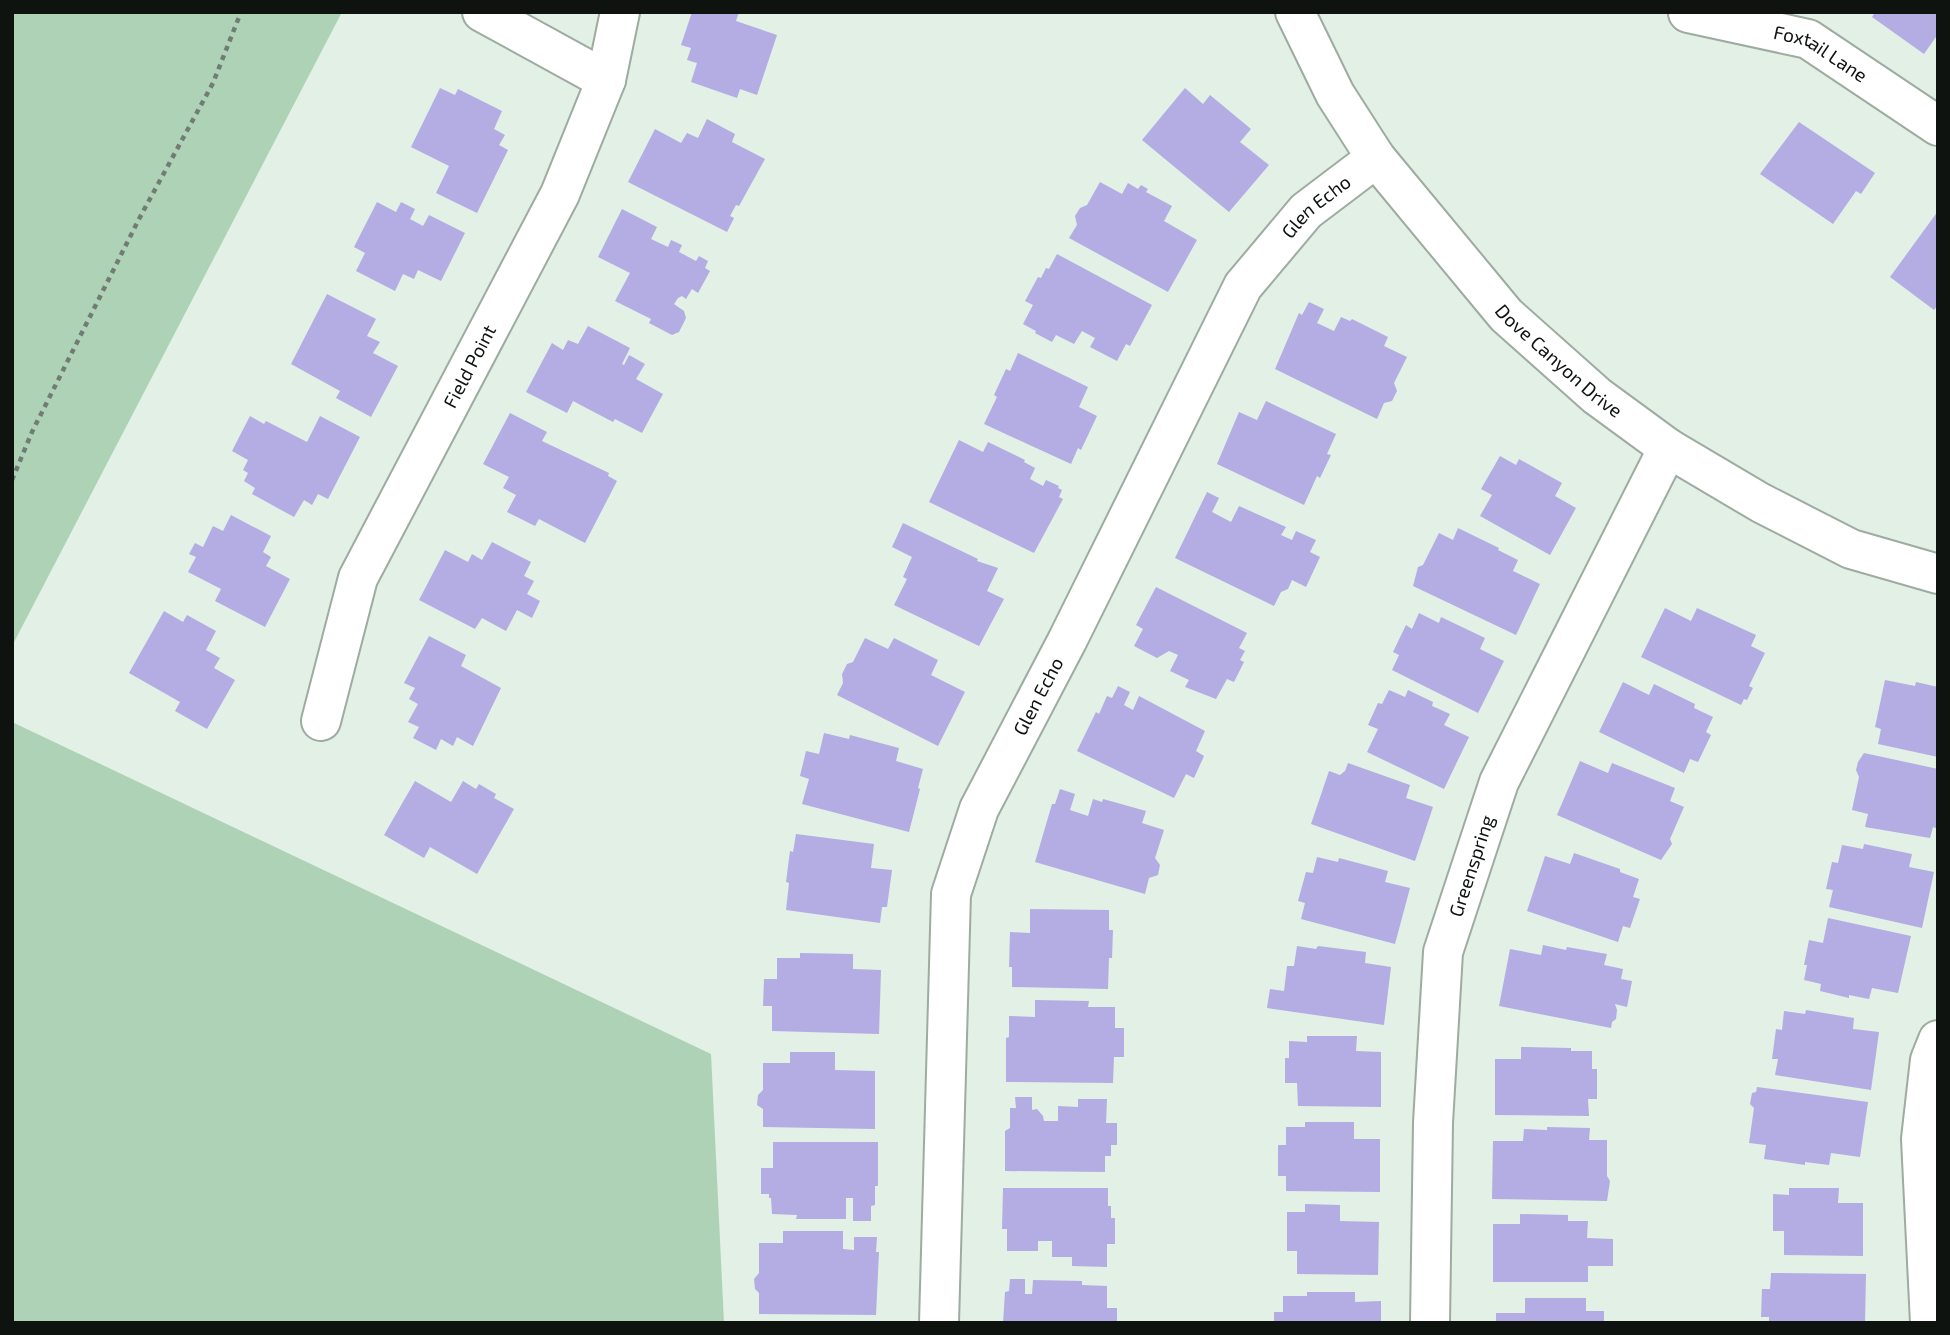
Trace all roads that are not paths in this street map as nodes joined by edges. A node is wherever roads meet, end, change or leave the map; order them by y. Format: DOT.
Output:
graph roads {
  1 [pos="482,12"];
  2 [pos="621,12"];
  3 [pos="1295,12"];
  4 [pos="1688,13"];
  5 [pos="607,80"];
  6 [pos="1938,126"];
  7 [pos="1376,158"];
  8 [pos="1668,448"];
  9 [pos="1938,574"];
  10 [pos="321,721"];
  11 [pos="1938,1040"];
  12 [pos="939,1323"];
  13 [pos="1430,1323"];
  14 [pos="1930,1323"];
  1 -- 5 [label="street"];
  2 -- 5 [label="street, Field Point"];
  3 -- 7 [label="street, Dove Canyon Drive"];
  4 -- 6 [label="street, Foxtail Lane"];
  5 -- 10 [label="street, Field Point"];
  7 -- 8 [label="street, Dove Canyon Drive"];
  7 -- 12 [label="street, Glen Echo"];
  8 -- 9 [label="street, Dove Canyon Drive"];
  8 -- 13 [label="street, Greenspring"];
  11 -- 14 [label="street"];
}
